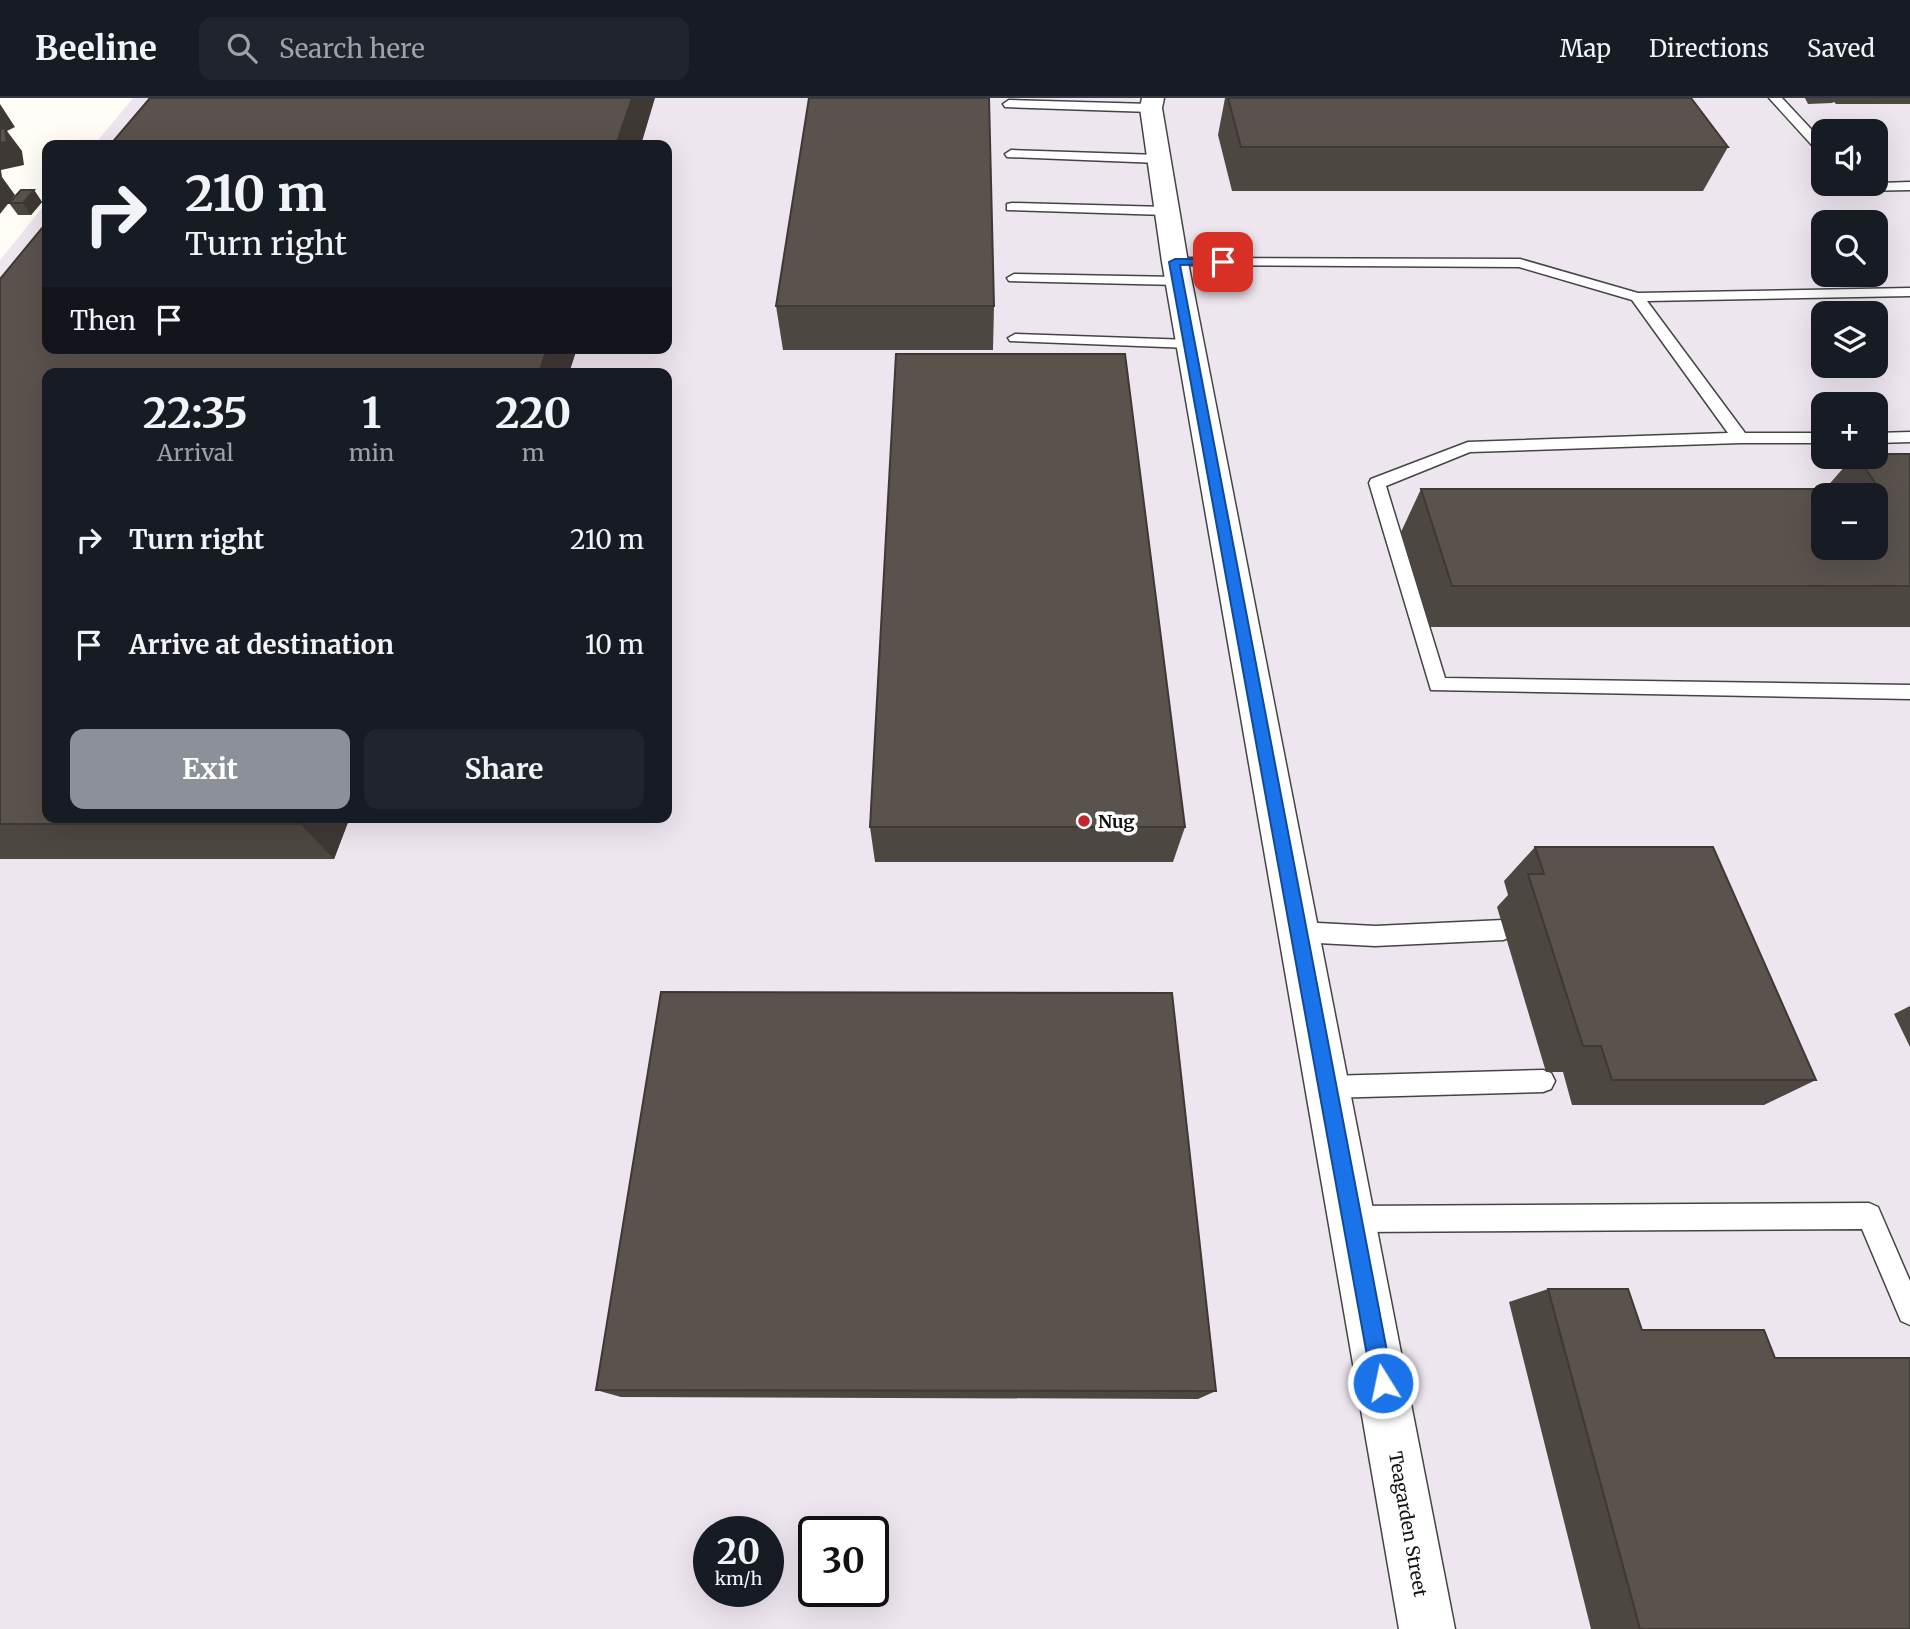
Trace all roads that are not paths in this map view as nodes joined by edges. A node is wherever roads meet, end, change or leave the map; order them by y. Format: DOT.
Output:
graph roads {
  1 [pos="1775,98"];
  2 [pos="1152,103"];
  3 [pos="1009,104"];
  4 [pos="1811,137"];
  5 [pos="1011,155"];
  6 [pos="1159,159"];
  7 [pos="1888,186"];
  8 [pos="1910,186"];
  9 [pos="1012,207"];
  10 [pos="1166,211"];
  11 [pos="1176,272"];
  12 [pos="1014,278"];
  13 [pos="1910,292"];
  14 [pos="1637,297"];
  15 [pos="1015,338"];
  16 [pos="1190,344"];
  17 [pos="1910,437"];
  18 [pos="1740,438"];
  19 [pos="1811,438"];
  20 [pos="1888,438"];
  21 [pos="1910,692"];
  22 [pos="1503,930"];
  23 [pos="1299,932"];
  24 [pos="1543,1081"];
  25 [pos="1327,1087"];
  26 [pos="1353,1219"];
  27 [pos="1910,1312"];
  28 [pos="1427,1629"];
  1 -- 4 [label="lane"];
  2 -- 3 [label="lane"];
  2 -- 6 [label="street, Teagarden Street"];
  5 -- 6 [label="lane"];
  6 -- 10 [label="street, Teagarden Street"];
  7 -- 8 [label="lane"];
  9 -- 10 [label="lane"];
  10 -- 11 [label="street, Teagarden Street"];
  11 -- 12 [label="lane"];
  11 -- 14 [label="lane"];
  11 -- 16 [label="street, Teagarden Street"];
  13 -- 14 [label="lane"];
  14 -- 18 [label="lane"];
  15 -- 16 [label="lane"];
  16 -- 23 [label="street, Teagarden Street"];
  17 -- 20 [label="lane"];
  18 -- 19 [label="lane"];
  18 -- 21 [label="lane"];
  22 -- 23 [label="lane"];
  23 -- 25 [label="street, Teagarden Street"];
  24 -- 25 [label="lane"];
  25 -- 26 [label="street, Teagarden Street"];
  26 -- 27 [label="lane"];
  26 -- 28 [label="street, Teagarden Street"];
}
